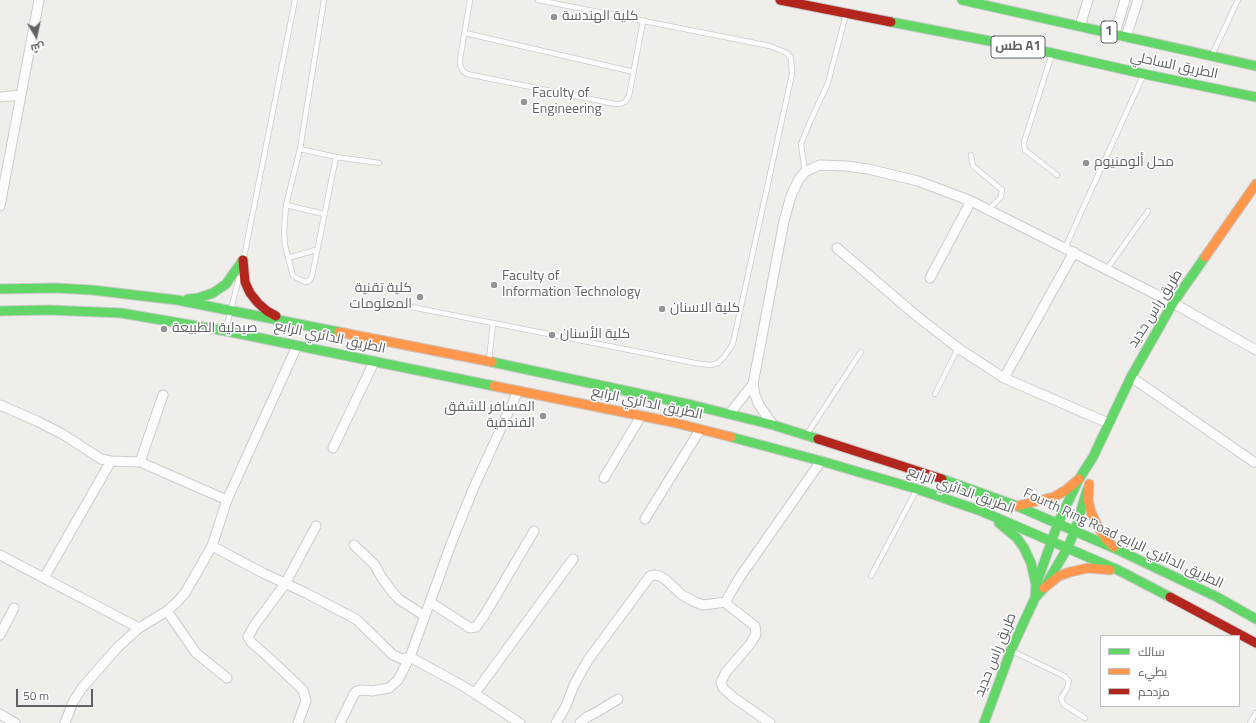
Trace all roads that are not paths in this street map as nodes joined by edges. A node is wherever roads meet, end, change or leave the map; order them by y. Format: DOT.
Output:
graph roads {
  1 [pos="39,0"];
  2 [pos="295,0"];
  3 [pos="324,0"];
  4 [pos="470,0"];
  5 [pos="538,0"];
  6 [pos="780,0"];
  7 [pos="962,0"];
  8 [pos="1088,0"];
  9 [pos="1125,0"];
  10 [pos="1138,0"];
  11 [pos="1238,0"];
  12 [pos="549,1"];
  13 [pos="846,14"];
  14 [pos="643,21"];
  15 [pos="1080,26"];
  16 [pos="465,33"];
  17 [pos="1115,33"];
  18 [pos="1126,37"];
  19 [pos="1052,53"];
  20 [pos="1212,55"];
  21 [pos="1256,66"];
  22 [pos="634,72"];
  23 [pos="1144,74"];
  24 [pos="21,96"];
  25 [pos="0,97"];
  26 [pos="1256,97"];
  27 [pos="300,149"];
  28 [pos="971,155"];
  29 [pos="336,157"];
  30 [pos="379,163"];
  31 [pos="805,172"];
  32 [pos="1057,175"];
  33 [pos="1256,184"];
  34 [pos="971,201"];
  35 [pos="286,205"];
  36 [pos="0,206"];
  37 [pos="989,209"];
  38 [pos="1148,211"];
  39 [pos="324,214"];
  40 [pos="837,248"];
  41 [pos="1065,248"];
  42 [pos="316,250"];
  43 [pos="1074,252"];
  44 [pos="288,258"];
  45 [pos="243,260"];
  46 [pos="1107,269"];
  47 [pos="930,278"];
  48 [pos="0,289"];
  49 [pos="177,300"];
  50 [pos="1173,303"];
  51 [pos="396,304"];
  52 [pos="230,310"];
  53 [pos="0,311"];
  54 [pos="286,321"];
  55 [pos="493,323"];
  56 [pos="226,331"];
  57 [pos="296,346"];
  58 [pos="958,348"];
  59 [pos="1256,350"];
  60 [pos="861,352"];
  61 [pos="489,361"];
  62 [pos="374,362"];
  63 [pos="1131,377"];
  64 [pos="1004,378"];
  65 [pos="753,384"];
  66 [pos="518,391"];
  67 [pos="630,391"];
  68 [pos="935,394"];
  69 [pos="163,395"];
  70 [pos="0,405"];
  71 [pos="730,414"];
  72 [pos="641,416"];
  73 [pos="1108,423"];
  74 [pos="773,424"];
  75 [pos="700,430"];
  76 [pos="806,435"];
  77 [pos="333,448"];
  78 [pos="1093,457"];
  79 [pos="111,461"];
  80 [pos="821,461"];
  81 [pos="140,462"];
  82 [pos="1254,462"];
  83 [pos="604,478"];
  84 [pos="1079,479"];
  85 [pos="1089,484"];
  86 [pos="917,489"];
  87 [pos="227,500"];
  88 [pos="1017,506"];
  89 [pos="981,511"];
  90 [pos="644,519"];
  91 [pos="1058,523"];
  92 [pos="316,526"];
  93 [pos="1075,530"];
  94 [pos="534,532"];
  95 [pos="1051,540"];
  96 [pos="354,545"];
  97 [pos="212,546"];
  98 [pos="1068,547"];
  99 [pos="1116,550"];
  100 [pos="0,555"];
  101 [pos="573,559"];
  102 [pos="1118,570"];
  103 [pos="871,576"];
  104 [pos="44,578"];
  105 [pos="285,584"];
  106 [pos="1040,586"];
  107 [pos="430,602"];
  108 [pos="727,602"];
  109 [pos="14,608"];
  110 [pos="167,611"];
  111 [pos="425,616"];
  112 [pos="1256,619"];
  113 [pos="139,628"];
  114 [pos="0,635"];
  115 [pos="1256,643"];
  116 [pos="1011,650"];
  117 [pos="410,656"];
  118 [pos="227,678"];
  119 [pos="475,694"];
  120 [pos="618,700"];
  121 [pos="1256,713"];
  122 [pos="0,714"];
  123 [pos="1085,718"];
  124 [pos="15,723"];
  125 [pos="65,723"];
  126 [pos="298,723"];
  127 [pos="340,723"];
  128 [pos="520,723"];
  129 [pos="556,723"];
  130 [pos="580,723"];
  131 [pos="770,723"];
  132 [pos="984,723"];
  133 [pos="1250,723"];
  1 -- 24 [label="street"];
  2 -- 45 [label="lane"];
  3 -- 27 [label="lane"];
  4 -- 16 [label="lane"];
  5 -- 12 [label="lane"];
  6 -- 13 [label="main road, الطريق الساحلي / طس A1"];
  7 -- 15 [label="main road, الطريق الساحلي / 1"];
  8 -- 15 [label="street"];
  9 -- 17 [label="street"];
  10 -- 18 [label="street"];
  11 -- 20 [label="lane"];
  12 -- 14 [label="lane"];
  13 -- 19 [label="main road, الطريق الساحلي / طس A1"];
  13 -- 31 [label="lane"];
  14 -- 22 [label="lane"];
  14 -- 55 [label="lane"];
  15 -- 17 [label="main road, الطريق الساحلي / 1"];
  16 -- 22 [label="lane"];
  16 -- 22 [label="lane"];
  17 -- 18 [label="main road, الطريق الساحلي / 1"];
  18 -- 20 [label="main road, الطريق الساحلي / 1"];
  19 -- 23 [label="main road, الطريق الساحلي / طس A1"];
  19 -- 32 [label="lane"];
  20 -- 21 [label="main road, الطريق الساحلي / 1"];
  23 -- 26 [label="main road, الطريق الساحلي / طس A1"];
  23 -- 41 [label="lane"];
  24 -- 25 [label="street"];
  24 -- 36 [label="street"];
  27 -- 29 [label="lane"];
  27 -- 35 [label="lane"];
  28 -- 37 [label="lane"];
  29 -- 30 [label="lane"];
  29 -- 39 [label="lane"];
  31 -- 34 [label="street"];
  31 -- 65 [label="street"];
  33 -- 50 [label="main road, طريق راس حديد"];
  34 -- 37 [label="street"];
  34 -- 47 [label="street"];
  35 -- 39 [label="lane"];
  35 -- 44 [label="lane"];
  37 -- 41 [label="street"];
  38 -- 46 [label="lane"];
  39 -- 42 [label="lane"];
  40 -- 58 [label="street"];
  41 -- 43 [label="street"];
  42 -- 44 [label="lane"];
  42 -- 44 [label="lane"];
  43 -- 46 [label="street"];
  43 -- 64 [label="street"];
  45 -- 49 [label="main road"];
  45 -- 52 [label="lane"];
  45 -- 54 [label="main road"];
  46 -- 50 [label="street"];
  48 -- 49 [label="main road, الطريق الدائري الرابع"];
  49 -- 52 [label="main road, الطريق الدائري الرابع"];
  50 -- 59 [label="street"];
  50 -- 63 [label="main road, طريق راس حديد"];
  51 -- 55 [label="lane"];
  52 -- 54 [label="main road, الطريق الدائري الرابع"];
  52 -- 56 [label="lane"];
  53 -- 56 [label="main road, الطريق الدائري الرابع"];
  54 -- 61 [label="main road, الطريق الدائري الرابع"];
  55 -- 61 [label="lane"];
  56 -- 57 [label="main road, الطريق الدائري الرابع"];
  57 -- 62 [label="main road, الطريق الدائري الرابع"];
  57 -- 87 [label="street"];
  58 -- 64 [label="street"];
  58 -- 68 [label="lane"];
  60 -- 76 [label="lane"];
  61 -- 67 [label="main road, الطريق الدائري الرابع"];
  62 -- 66 [label="main road, الطريق الدائري الرابع"];
  62 -- 77 [label="street"];
  63 -- 73 [label="main road, طريق راس حديد"];
  63 -- 82 [label="street"];
  64 -- 73 [label="street"];
  65 -- 71 [label="street"];
  65 -- 74 [label="street"];
  66 -- 72 [label="main road, الطريق الدائري الرابع"];
  66 -- 107 [label="street"];
  67 -- 71 [label="main road, Fourth Ring Road الطريق الدائري الرابع"];
  69 -- 81 [label="street"];
  70 -- 79 [label="street"];
  71 -- 74 [label="main road, Fourth Ring Road الطريق الدائري الرابع"];
  72 -- 75 [label="main road, الطريق الدائري الرابع"];
  72 -- 83 [label="street"];
  73 -- 78 [label="main road, طريق راس حديد"];
  74 -- 76 [label="main road, Fourth Ring Road الطريق الدائري الرابع"];
  75 -- 80 [label="main road, الطريق الدائري الرابع"];
  75 -- 90 [label="street"];
  76 -- 88 [label="main road, Fourth Ring Road الطريق الدائري الرابع"];
  78 -- 84 [label="main road, طريق راس حديد"];
  78 -- 85 [label="main road, طريق راس حديد"];
  79 -- 81 [label="street"];
  79 -- 104 [label="street"];
  80 -- 86 [label="main road, الطريق الدائري الرابع"];
  80 -- 108 [label="street"];
  81 -- 87 [label="street"];
  84 -- 88 [label="main road"];
  84 -- 91 [label="main road, طريق راس حديد"];
  85 -- 93 [label="main road, طريق راس حديد"];
  85 -- 99 [label="main road"];
  86 -- 89 [label="main road, الطريق الدائري الرابع"];
  86 -- 103 [label="lane"];
  87 -- 97 [label="street"];
  88 -- 91 [label="main road, Fourth Ring Road الطريق الدائري الرابع"];
  89 -- 95 [label="main road, الطريق الدائري الرابع"];
  89 -- 106 [label="main road"];
  91 -- 93 [label="main road, Fourth Ring Road الطريق الدائري الرابع"];
  91 -- 95 [label="main road, طريق راس حديد"];
  92 -- 105 [label="street"];
  93 -- 98 [label="main road, طريق راس حديد"];
  93 -- 99 [label="main road, Fourth Ring Road الطريق الدائري الرابع"];
  94 -- 107 [label="street"];
  95 -- 98 [label="main road, الطريق الدائري الرابع"];
  95 -- 106 [label="main road, طريق راس حديد"];
  96 -- 111 [label="street"];
  97 -- 105 [label="street"];
  97 -- 110 [label="street"];
  98 -- 102 [label="main road, الطريق الدائري الرابع"];
  98 -- 106 [label="main road, طريق راس حديد"];
  99 -- 112 [label="main road, Fourth Ring Road الطريق الدائري الرابع"];
  100 -- 104 [label="street"];
  101 -- 119 [label="street"];
  102 -- 106 [label="main road"];
  102 -- 115 [label="main road, الطريق الدائري الرابع"];
  104 -- 113 [label="street"];
  105 -- 117 [label="street"];
  105 -- 126 [label="street"];
  106 -- 116 [label="main road, طريق راس حديد"];
  107 -- 111 [label="street"];
  108 -- 129 [label="street"];
  108 -- 131 [label="street"];
  109 -- 114 [label="street"];
  110 -- 113 [label="street"];
  110 -- 118 [label="street"];
  111 -- 117 [label="street"];
  113 -- 125 [label="street"];
  116 -- 123 [label="lane"];
  116 -- 132 [label="main road, طريق راس حديد"];
  117 -- 119 [label="street"];
  117 -- 127 [label="street"];
  119 -- 128 [label="street"];
  120 -- 130 [label="street"];
  121 -- 133 [label="lane"];
  122 -- 124 [label="street"];
}
